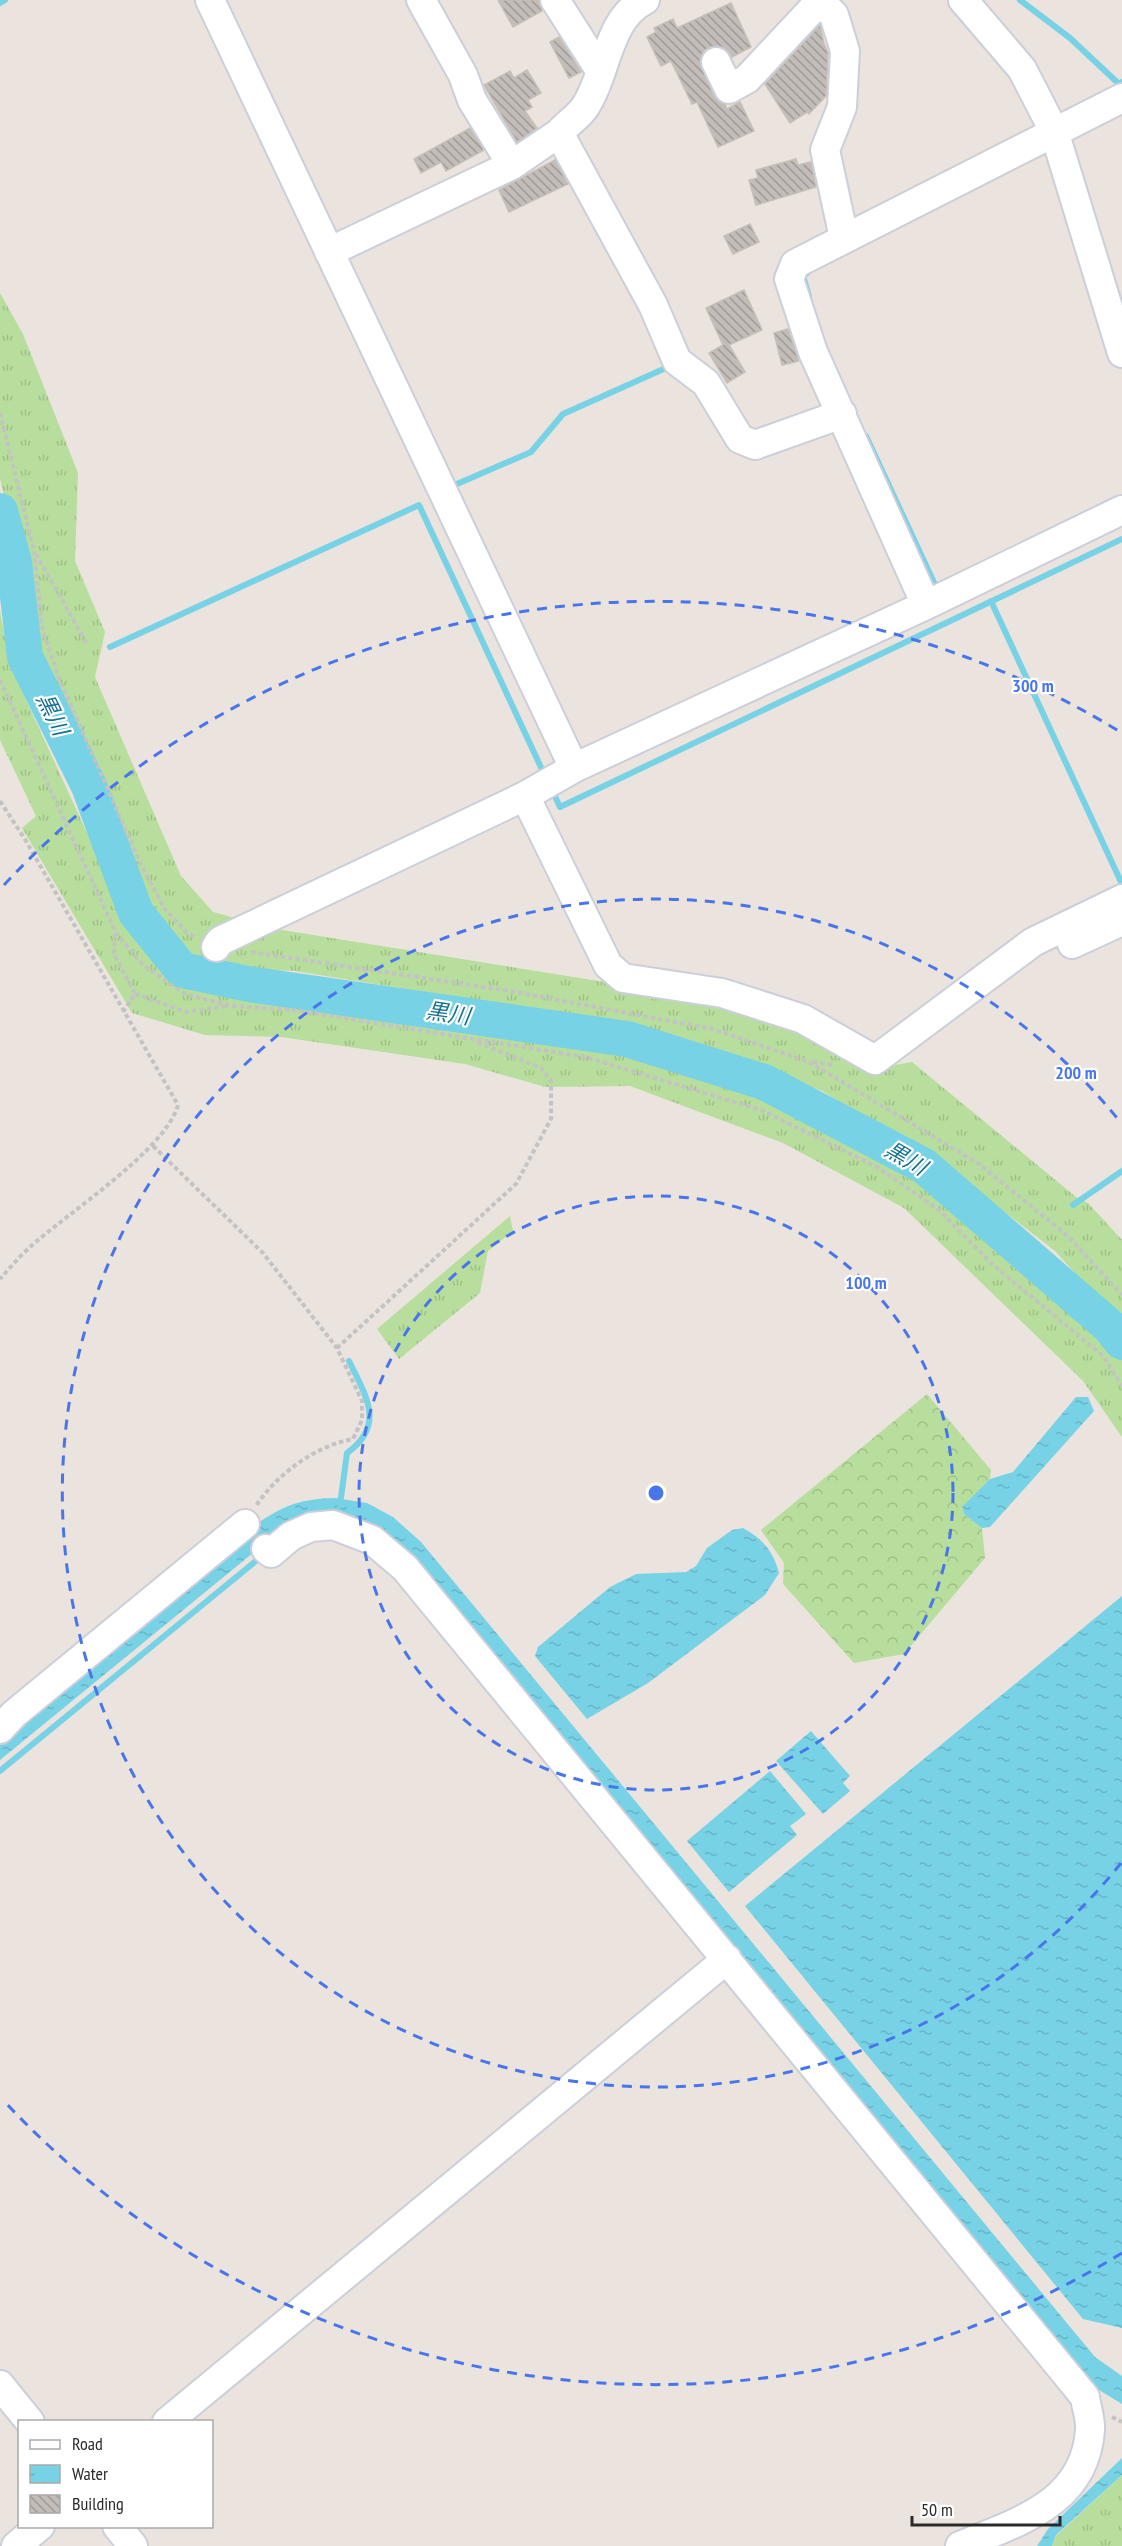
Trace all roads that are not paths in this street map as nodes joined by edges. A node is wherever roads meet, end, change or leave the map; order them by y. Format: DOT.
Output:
graph roads {
  1 [pos="210,0"];
  2 [pos="421,0"];
  3 [pos="555,0"];
  4 [pos="645,0"];
  5 [pos="819,0"];
  6 [pos="963,0"];
  7 [pos="716,62"];
  8 [pos="601,72"];
  9 [pos="1122,98"];
  10 [pos="1054,131"];
  11 [pos="559,132"];
  12 [pos="512,165"];
  13 [pos="844,238"];
  14 [pos="329,252"];
  15 [pos="1122,353"];
  16 [pos="842,414"];
  17 [pos="1122,510"];
  18 [pos="926,604"];
  19 [pos="549,783"];
  20 [pos="1122,899"];
  21 [pos="1122,921"];
  22 [pos="216,947"];
  23 [pos="910,1058"];
  24 [pos="245,1524"];
  25 [pos="266,1549"];
  26 [pos="0,1729"];
  27 [pos="727,1959"];
  28 [pos="0,2385"];
  29 [pos="29,2420"];
  30 [pos="168,2420"];
  31 [pos="38,2528"];
  32 [pos="119,2528"];
  33 [pos="16,2546"];
  34 [pos="133,2546"];
  35 [pos="960,2546"];
  1 -- 14 [label="street"];
  2 -- 12 [label="street"];
  3 -- 8 [label="street"];
  4 -- 8 [label="street"];
  5 -- 7 [label="street"];
  5 -- 13 [label="street"];
  6 -- 10 [label="street"];
  8 -- 11 [label="street"];
  9 -- 10 [label="street"];
  10 -- 13 [label="street"];
  10 -- 15 [label="street"];
  11 -- 12 [label="street"];
  11 -- 16 [label="street"];
  12 -- 14 [label="street"];
  13 -- 16 [label="street"];
  14 -- 19 [label="street"];
  16 -- 18 [label="street"];
  17 -- 18 [label="street"];
  18 -- 19 [label="street"];
  19 -- 20 [label="street"];
  19 -- 22 [label="street"];
  21 -- 23 [label="street"];
  24 -- 26 [label="street"];
  25 -- 27 [label="street"];
  27 -- 30 [label="street"];
  27 -- 35 [label="street"];
  28 -- 29 [label="street"];
  31 -- 33 [label="street"];
  32 -- 34 [label="street"];
}
